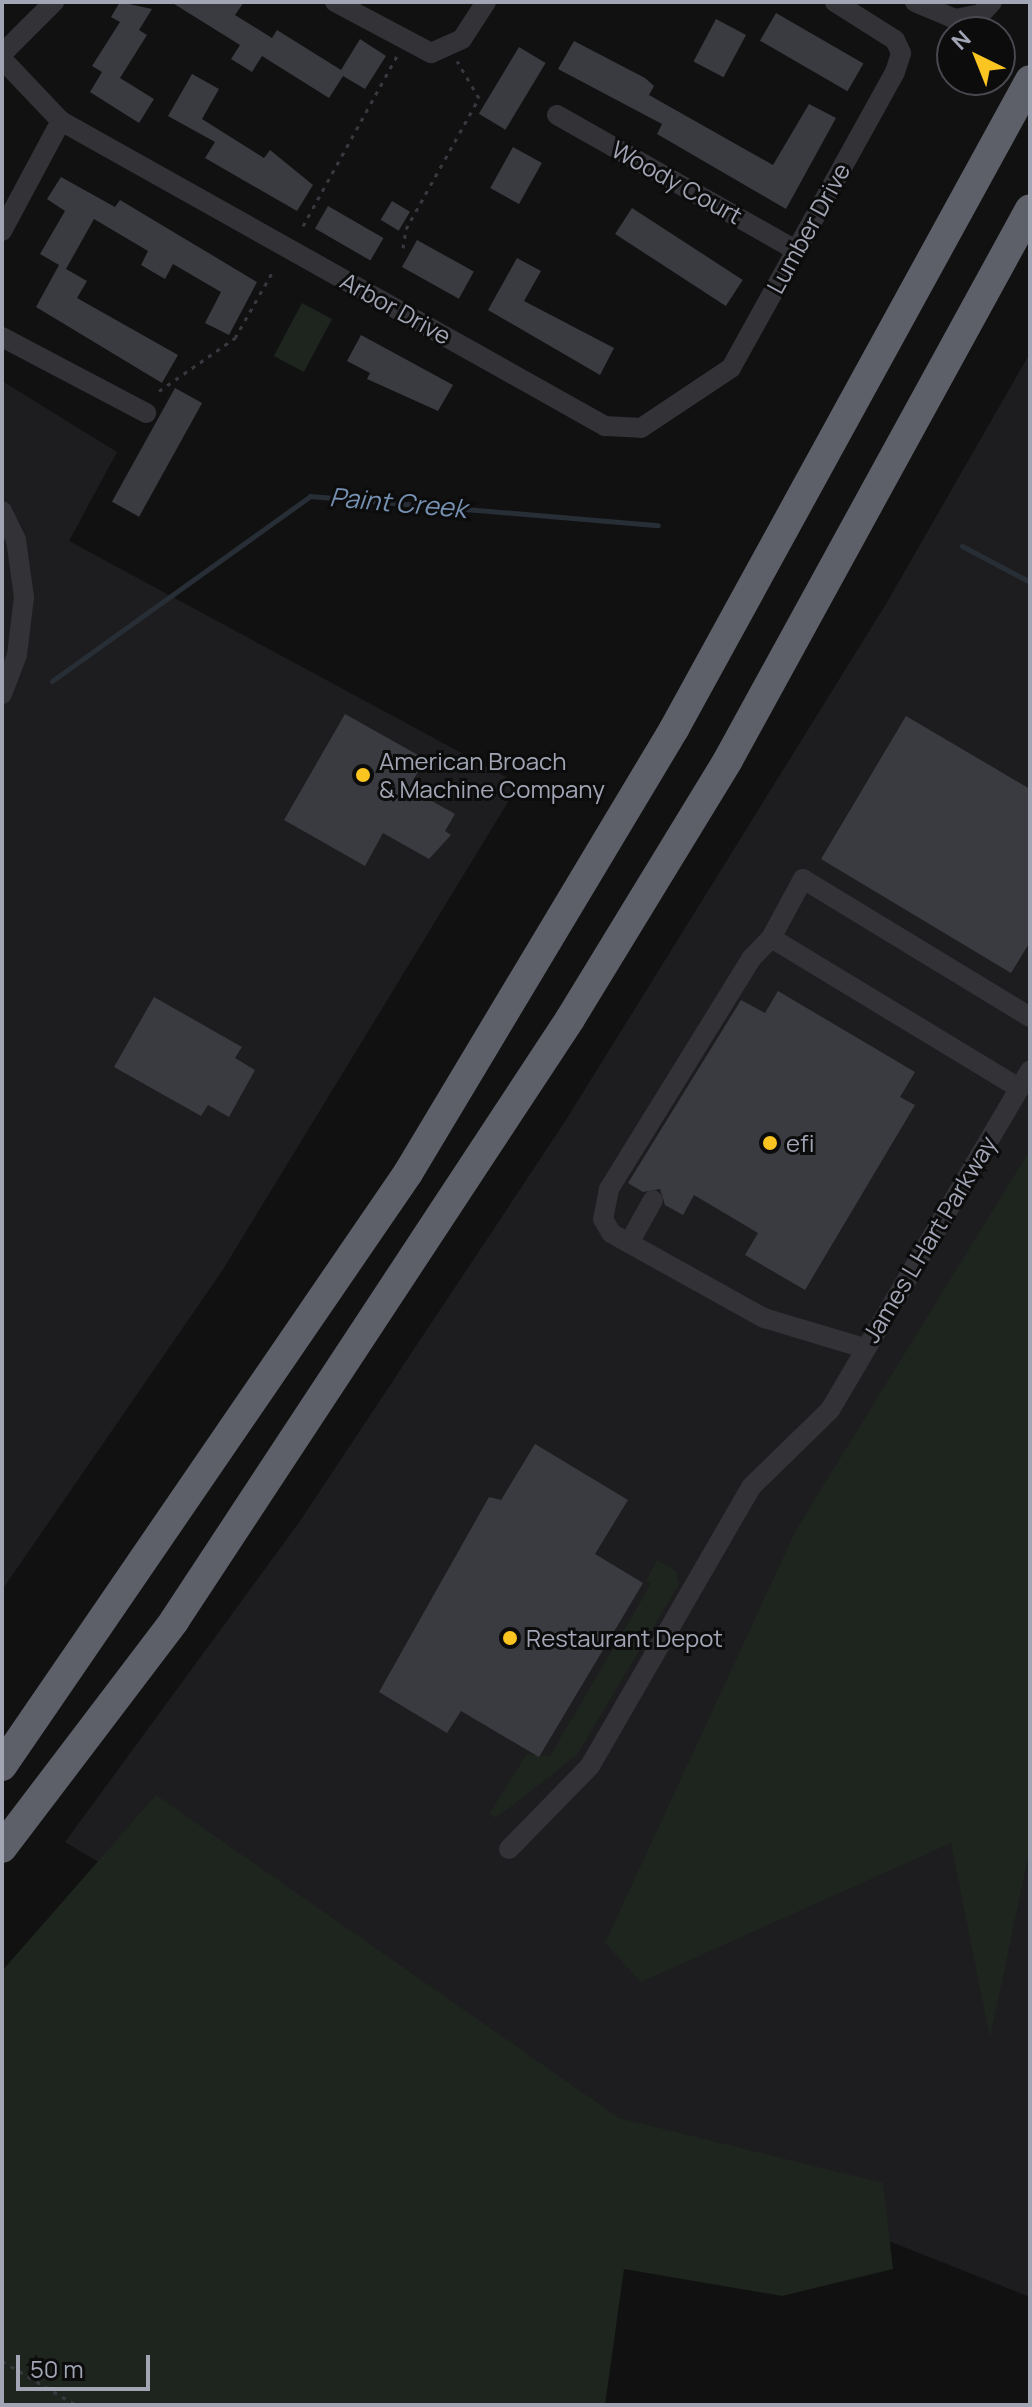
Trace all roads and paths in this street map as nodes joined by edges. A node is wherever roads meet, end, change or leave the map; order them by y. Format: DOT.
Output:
graph roads {
  1 [pos="54,2"];
  2 [pos="335,2"];
  3 [pos="486,2"];
  4 [pos="835,2"];
  5 [pos="992,2"];
  6 [pos="921,5"];
  7 [pos="399,53"];
  8 [pos="2,56"];
  9 [pos="456,59"];
  10 [pos="1030,80"];
  11 [pos="557,115"];
  12 [pos="61,121"];
  13 [pos="1030,209"];
  14 [pos="303,226"];
  15 [pos="2,231"];
  16 [pos="403,248"];
  17 [pos="796,250"];
  18 [pos="272,273"];
  19 [pos="2,337"];
  20 [pos="731,368"];
  21 [pos="159,391"];
  22 [pos="146,413"];
  23 [pos="2,511"];
  24 [pos="2,694"];
  25 [pos="771,938"];
  26 [pos="1030,1017"];
  27 [pos="1025,1079"];
  28 [pos="653,1200"];
  29 [pos="629,1243"];
  30 [pos="864,1348"];
  31 [pos="2,1766"];
  32 [pos="2,1848"];
  33 [pos="509,1849"];
  34 [pos="2,2361"];
  35 [pos="76,2405"];
  1 -- 8 [label="street"];
  2 -- 3 [label="street"];
  4 -- 17 [label="street, Lumber Drive"];
  5 -- 6 [label="street"];
  7 -- 14 [label="path"];
  8 -- 12 [label="street, Arbor Drive"];
  9 -- 16 [label="path"];
  10 -- 31 [label="highway"];
  11 -- 17 [label="street, Woody Court"];
  12 -- 15 [label="street"];
  12 -- 20 [label="street, Arbor Drive"];
  13 -- 32 [label="highway"];
  17 -- 20 [label="street, Lumber Drive"];
  18 -- 21 [label="path"];
  19 -- 22 [label="street"];
  23 -- 24 [label="street"];
  25 -- 26 [label="street"];
  25 -- 27 [label="street"];
  25 -- 29 [label="street"];
  27 -- 30 [label="street, James L Hart Parkway"];
  28 -- 29 [label="street"];
  29 -- 30 [label="street"];
  30 -- 33 [label="street, James L Hart Parkway"];
  34 -- 35 [label="path"];
}
